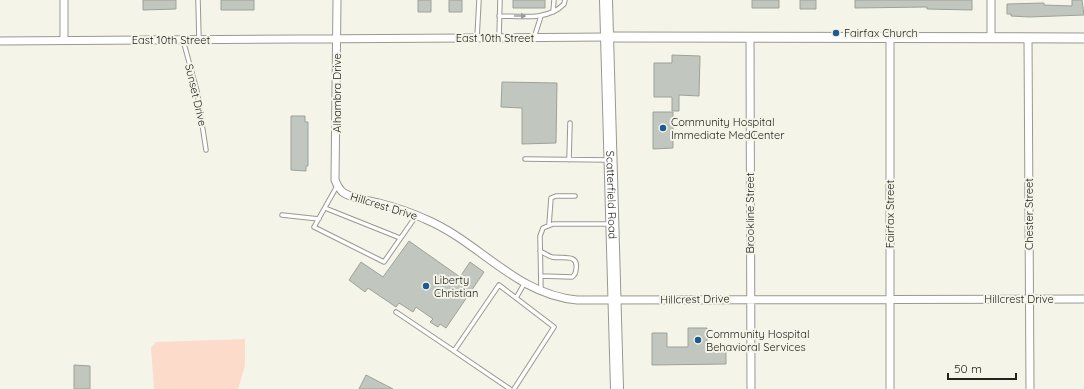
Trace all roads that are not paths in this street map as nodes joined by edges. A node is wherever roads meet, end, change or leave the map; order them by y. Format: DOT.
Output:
graph roads {
  1 [pos="64,0"];
  2 [pos="198,0"];
  3 [pos="337,0"];
  4 [pos="479,0"];
  5 [pos="500,0"];
  6 [pos="554,0"];
  7 [pos="564,0"];
  8 [pos="606,0"];
  9 [pos="991,0"];
  10 [pos="553,12"];
  11 [pos="499,16"];
  12 [pos="541,16"];
  13 [pos="607,37"];
  14 [pos="750,37"];
  15 [pos="477,38"];
  16 [pos="499,38"];
  17 [pos="534,38"];
  18 [pos="890,38"];
  19 [pos="990,38"];
  20 [pos="1028,38"];
  21 [pos="1084,38"];
  22 [pos="337,39"];
  23 [pos="64,40"];
  24 [pos="183,40"];
  25 [pos="198,40"];
  26 [pos="0,41"];
  27 [pos="570,123"];
  28 [pos="206,150"];
  29 [pos="525,159"];
  30 [pos="569,160"];
  31 [pos="610,160"];
  32 [pos="337,185"];
  33 [pos="576,196"];
  34 [pos="325,208"];
  35 [pos="282,215"];
  36 [pos="416,216"];
  37 [pos="319,219"];
  38 [pos="611,224"];
  39 [pos="549,225"];
  40 [pos="400,238"];
  41 [pos="540,251"];
  42 [pos="540,276"];
  43 [pos="524,284"];
  44 [pos="541,292"];
  45 [pos="516,298"];
  46 [pos="750,299"];
  47 [pos="890,299"];
  48 [pos="1030,299"];
  49 [pos="1084,299"];
  50 [pos="614,300"];
  51 [pos="396,312"];
  52 [pos="454,351"];
  53 [pos="510,389"];
  54 [pos="514,389"];
  55 [pos="617,389"];
  56 [pos="751,389"];
  57 [pos="890,389"];
  58 [pos="1030,389"];
  1 -- 23 [label="street"];
  2 -- 25 [label="lane"];
  3 -- 22 [label="street, Alhambra Drive"];
  4 -- 15 [label="lane"];
  5 -- 11 [label="lane"];
  6 -- 10 [label="lane"];
  7 -- 10 [label="lane"];
  8 -- 13 [label="main road, Scatterfield Road"];
  9 -- 19 [label="street"];
  10 -- 12 [label="lane"];
  11 -- 12 [label="lane, one-way"];
  11 -- 16 [label="lane"];
  12 -- 17 [label="lane"];
  13 -- 14 [label="street, East 10th Street"];
  13 -- 17 [label="street, East 10th Street"];
  13 -- 31 [label="main road, Scatterfield Road"];
  14 -- 18 [label="street, East 10th Street"];
  14 -- 46 [label="street, Brookline Street"];
  15 -- 16 [label="street, East 10th Street"];
  15 -- 22 [label="street, East 10th Street"];
  16 -- 17 [label="street, East 10th Street"];
  18 -- 19 [label="street, East 10th Street"];
  18 -- 47 [label="street, Fairfax Street"];
  19 -- 20 [label="street, East 10th Street"];
  20 -- 21 [label="street"];
  20 -- 48 [label="street, Chester Street"];
  22 -- 25 [label="street, East 10th Street"];
  22 -- 32 [label="street, Alhambra Drive"];
  23 -- 24 [label="street, East 10th Street"];
  23 -- 26 [label="street, East 10th Street"];
  24 -- 25 [label="street, East 10th Street"];
  24 -- 28 [label="lane, Sunset Drive"];
  27 -- 30 [label="lane"];
  29 -- 30 [label="lane"];
  30 -- 31 [label="lane"];
  31 -- 38 [label="main road, Scatterfield Road"];
  32 -- 34 [label="lane"];
  32 -- 36 [label="street, Hillcrest Drive"];
  33 -- 39 [label="lane"];
  34 -- 37 [label="lane"];
  34 -- 40 [label="lane"];
  35 -- 37 [label="lane"];
  36 -- 40 [label="lane"];
  36 -- 43 [label="street, Hillcrest Drive"];
  37 -- 40 [label="lane"];
  38 -- 39 [label="lane"];
  38 -- 50 [label="main road, Scatterfield Road"];
  39 -- 41 [label="lane"];
  41 -- 42 [label="lane"];
  41 -- 42 [label="lane"];
  42 -- 44 [label="lane"];
  43 -- 44 [label="street, Hillcrest Drive"];
  43 -- 45 [label="lane"];
  44 -- 50 [label="street, Hillcrest Drive"];
  45 -- 52 [label="lane"];
  45 -- 54 [label="lane"];
  46 -- 47 [label="street, Hillcrest Drive"];
  46 -- 50 [label="street, Hillcrest Drive"];
  46 -- 56 [label="street, Brookline Street"];
  47 -- 48 [label="street, Hillcrest Drive"];
  47 -- 57 [label="street, Fairfax Street"];
  48 -- 49 [label="street, Hillcrest Drive"];
  48 -- 58 [label="street, Chester Street"];
  50 -- 55 [label="main road, Scatterfield Road"];
  51 -- 52 [label="lane"];
  52 -- 53 [label="lane"];
}
